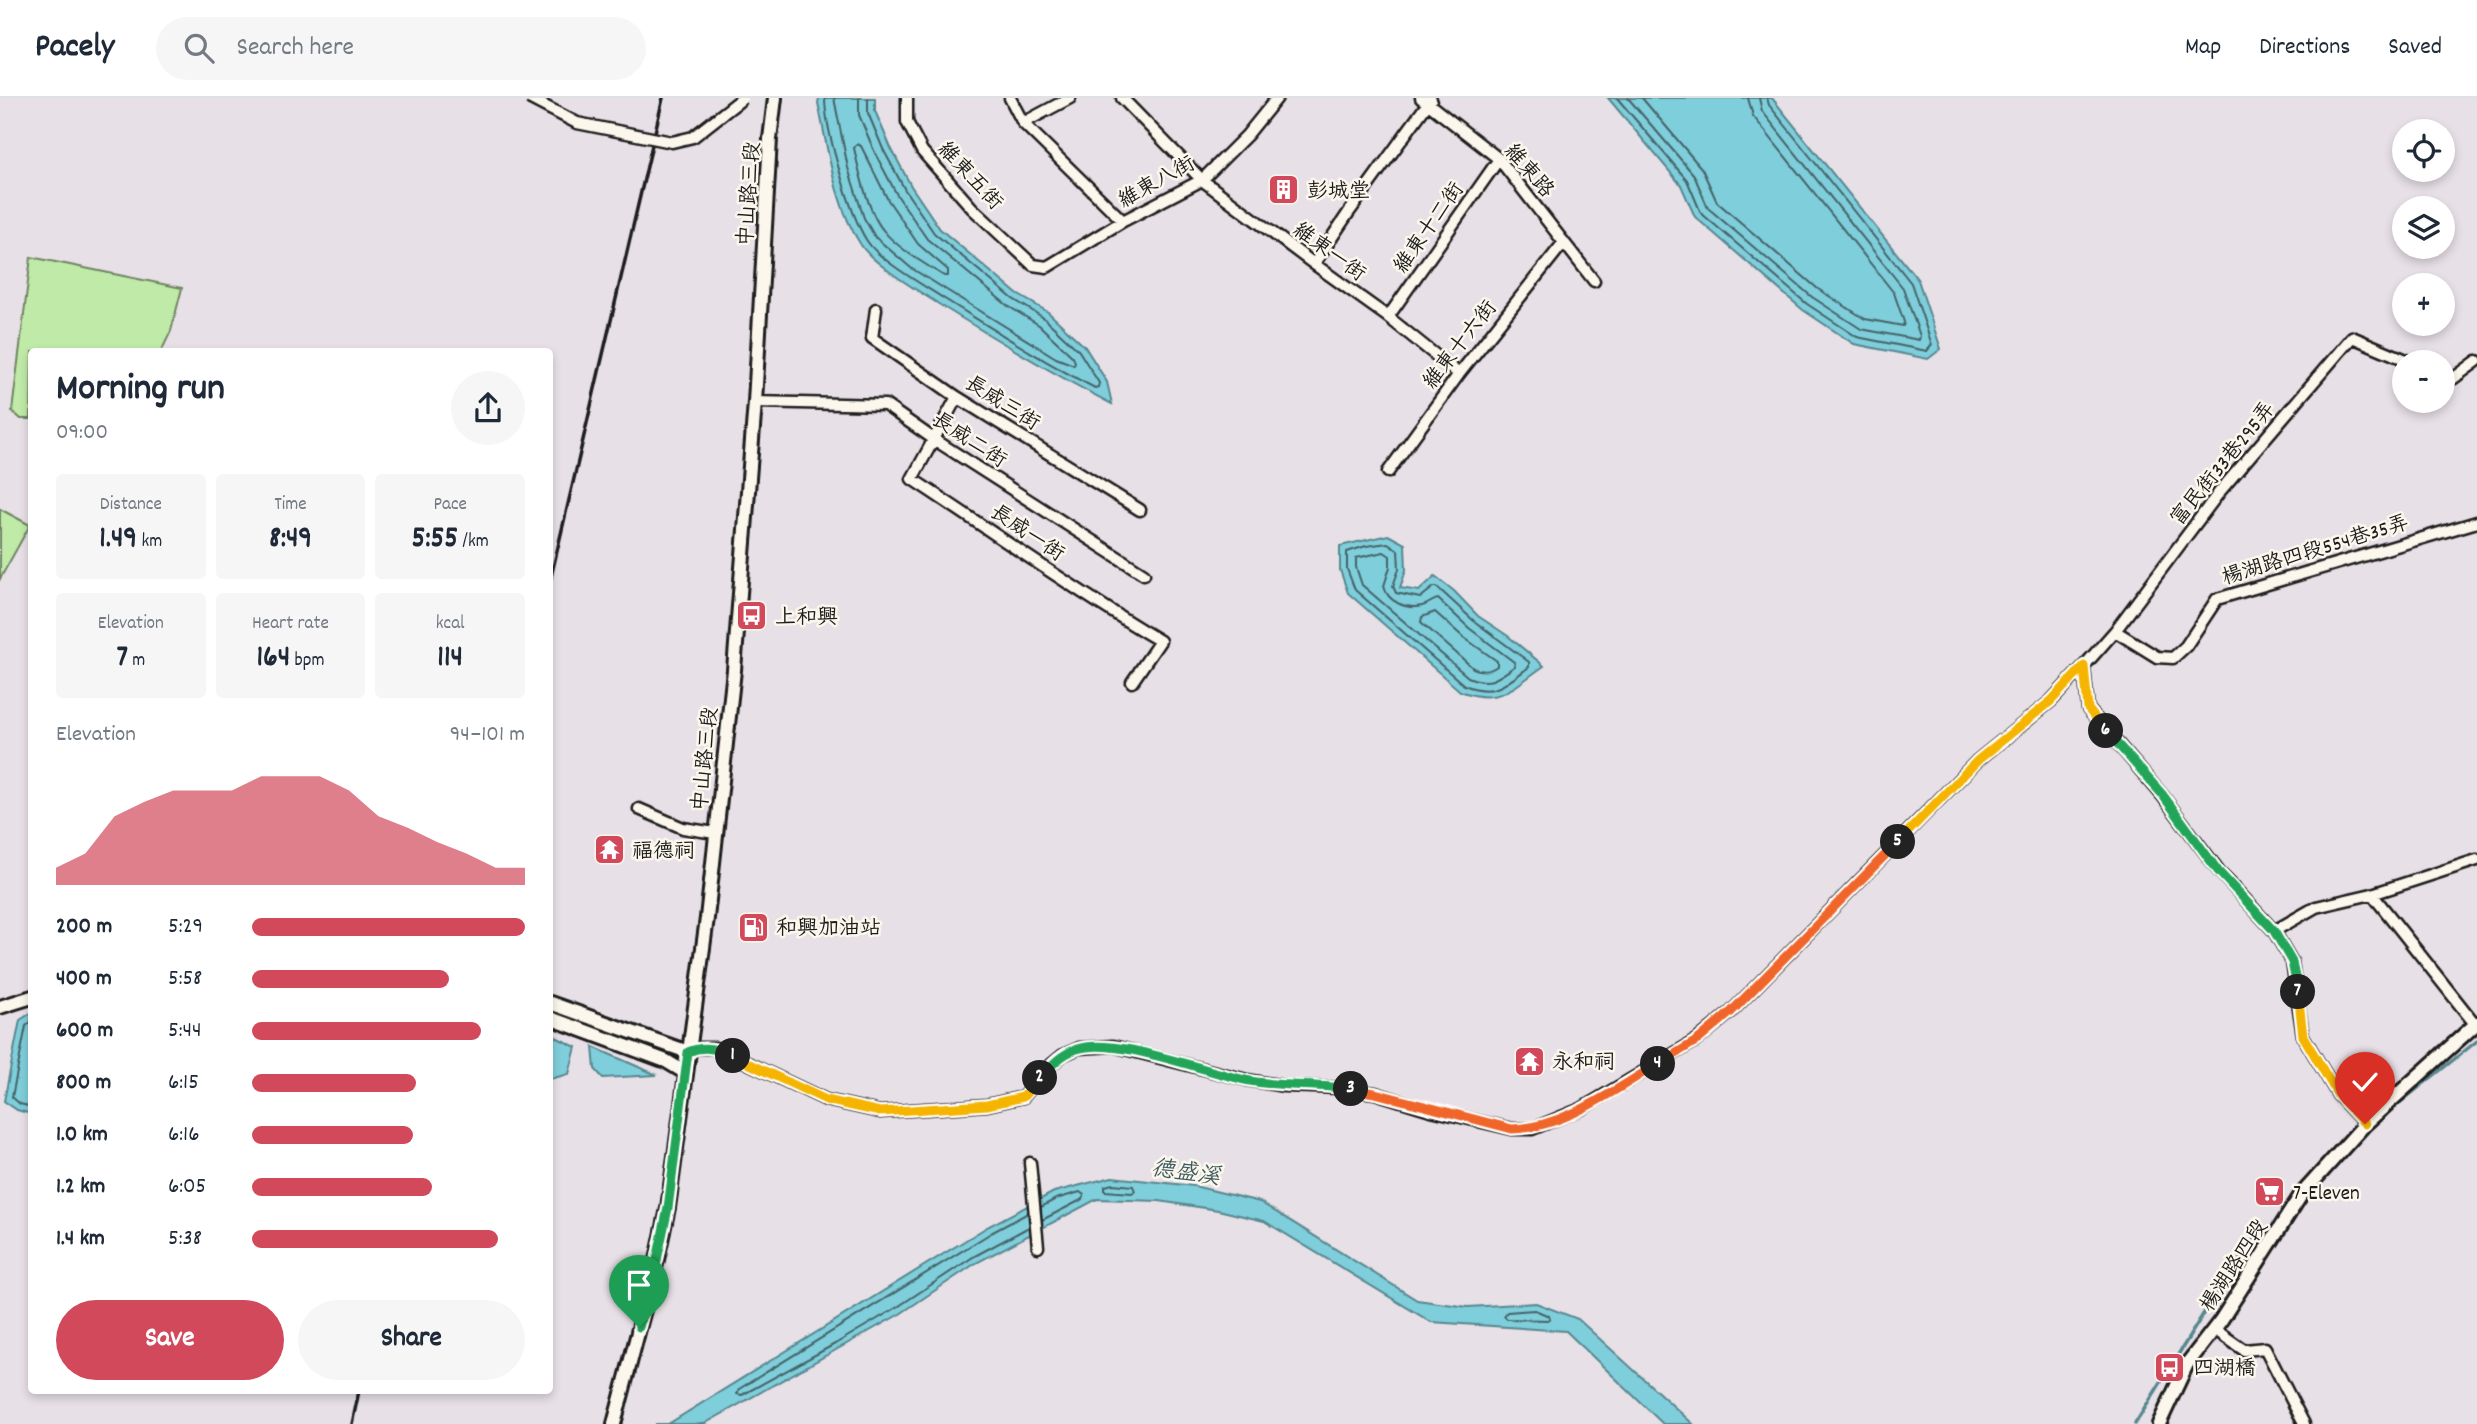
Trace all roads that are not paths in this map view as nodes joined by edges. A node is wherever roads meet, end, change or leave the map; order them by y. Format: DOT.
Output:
graph roads {
  1 [pos="529,98"];
  2 [pos="743,98"];
  3 [pos="775,98"];
  4 [pos="907,98"];
  5 [pos="1010,98"];
  6 [pos="1070,98"];
  7 [pos="1122,98"];
  8 [pos="1277,98"];
  9 [pos="1427,100"];
  10 [pos="1023,123"];
  11 [pos="1499,159"];
  12 [pos="1202,180"];
  13 [pos="1123,221"];
  14 [pos="1564,242"];
  15 [pos="1314,264"];
  16 [pos="1033,265"];
  17 [pos="1594,281"];
  18 [pos="876,309"];
  19 [pos="1388,317"];
  20 [pos="2392,354"];
  21 [pos="2477,361"];
  22 [pos="1459,374"];
  23 [pos="2455,378"];
  24 [pos="957,397"];
  25 [pos="755,401"];
  26 [pos="935,440"];
  27 [pos="1388,472"];
  28 [pos="1140,510"];
  29 [pos="2477,522"];
  30 [pos="1144,574"];
  31 [pos="2115,631"];
  32 [pos="2084,666"];
  33 [pos="1132,682"];
  34 [pos="639,809"];
  35 [pos="715,833"];
  36 [pos="2477,860"];
  37 [pos="2372,894"];
  38 [pos="2274,931"];
  39 [pos="28,998"];
  40 [pos="553,1004"];
  41 [pos="0,1007"];
  42 [pos="553,1019"];
  43 [pos="2476,1023"];
  44 [pos="688,1052"];
  45 [pos="686,1073"];
  46 [pos="2365,1124"];
  47 [pos="1030,1163"];
  48 [pos="1037,1242"];
  49 [pos="2214,1329"];
  50 [pos="615,1420"];
  51 [pos="2159,1424"];
  52 [pos="2304,1424"];
  1 -- 2 [label="street, bridge"];
  3 -- 25 [label="street, 中山路三段"];
  4 -- 16 [label="street, 維東五街"];
  5 -- 10 [label="street"];
  6 -- 10 [label="street"];
  7 -- 12 [label="street, 維東一街"];
  8 -- 12 [label="street, 維東八街"];
  9 -- 11 [label="street, 維東路"];
  9 -- 15 [label="street"];
  10 -- 13 [label="street"];
  11 -- 14 [label="street, 維東路"];
  11 -- 19 [label="street, 維東十二街"];
  12 -- 13 [label="street, 維東八街"];
  12 -- 15 [label="street, 維東一街"];
  13 -- 16 [label="street, 維東八街"];
  14 -- 17 [label="street, 維東路"];
  14 -- 22 [label="street, 維東十六街"];
  15 -- 19 [label="street, 維東一街"];
  18 -- 24 [label="street, 長威三街"];
  19 -- 22 [label="street, 維東一街"];
  20 -- 31 [label="street, 富民街33巷295弄"];
  21 -- 23 [label="street"];
  22 -- 27 [label="street, 維東十六街"];
  24 -- 26 [label="street, 長威一街"];
  24 -- 28 [label="street, 長威三街"];
  25 -- 26 [label="street, 長威二街"];
  25 -- 35 [label="street, 中山路三段"];
  26 -- 30 [label="street, 長威二街"];
  26 -- 33 [label="street, 長威一街"];
  29 -- 31 [label="street, 楊湖路四段554巷35弄"];
  31 -- 32 [label="street, 富民街33巷295弄"];
  32 -- 38 [label="street"];
  32 -- 44 [label="street, 富民街33巷295弄"];
  34 -- 35 [label="street"];
  35 -- 44 [label="street, 中山路三段"];
  36 -- 37 [label="street"];
  37 -- 38 [label="street"];
  37 -- 43 [label="street"];
  38 -- 46 [label="street"];
  39 -- 41 [label="street"];
  40 -- 44 [label="street"];
  42 -- 45 [label="street"];
  43 -- 46 [label="street, 楊湖路四段"];
  44 -- 45 [label="street, 中山路三段"];
  45 -- 50 [label="street, 中山路三段"];
  46 -- 49 [label="street, 楊湖路四段"];
  47 -- 48 [label="street"];
  49 -- 51 [label="street, 楊湖路四段"];
  49 -- 52 [label="street"];
}
